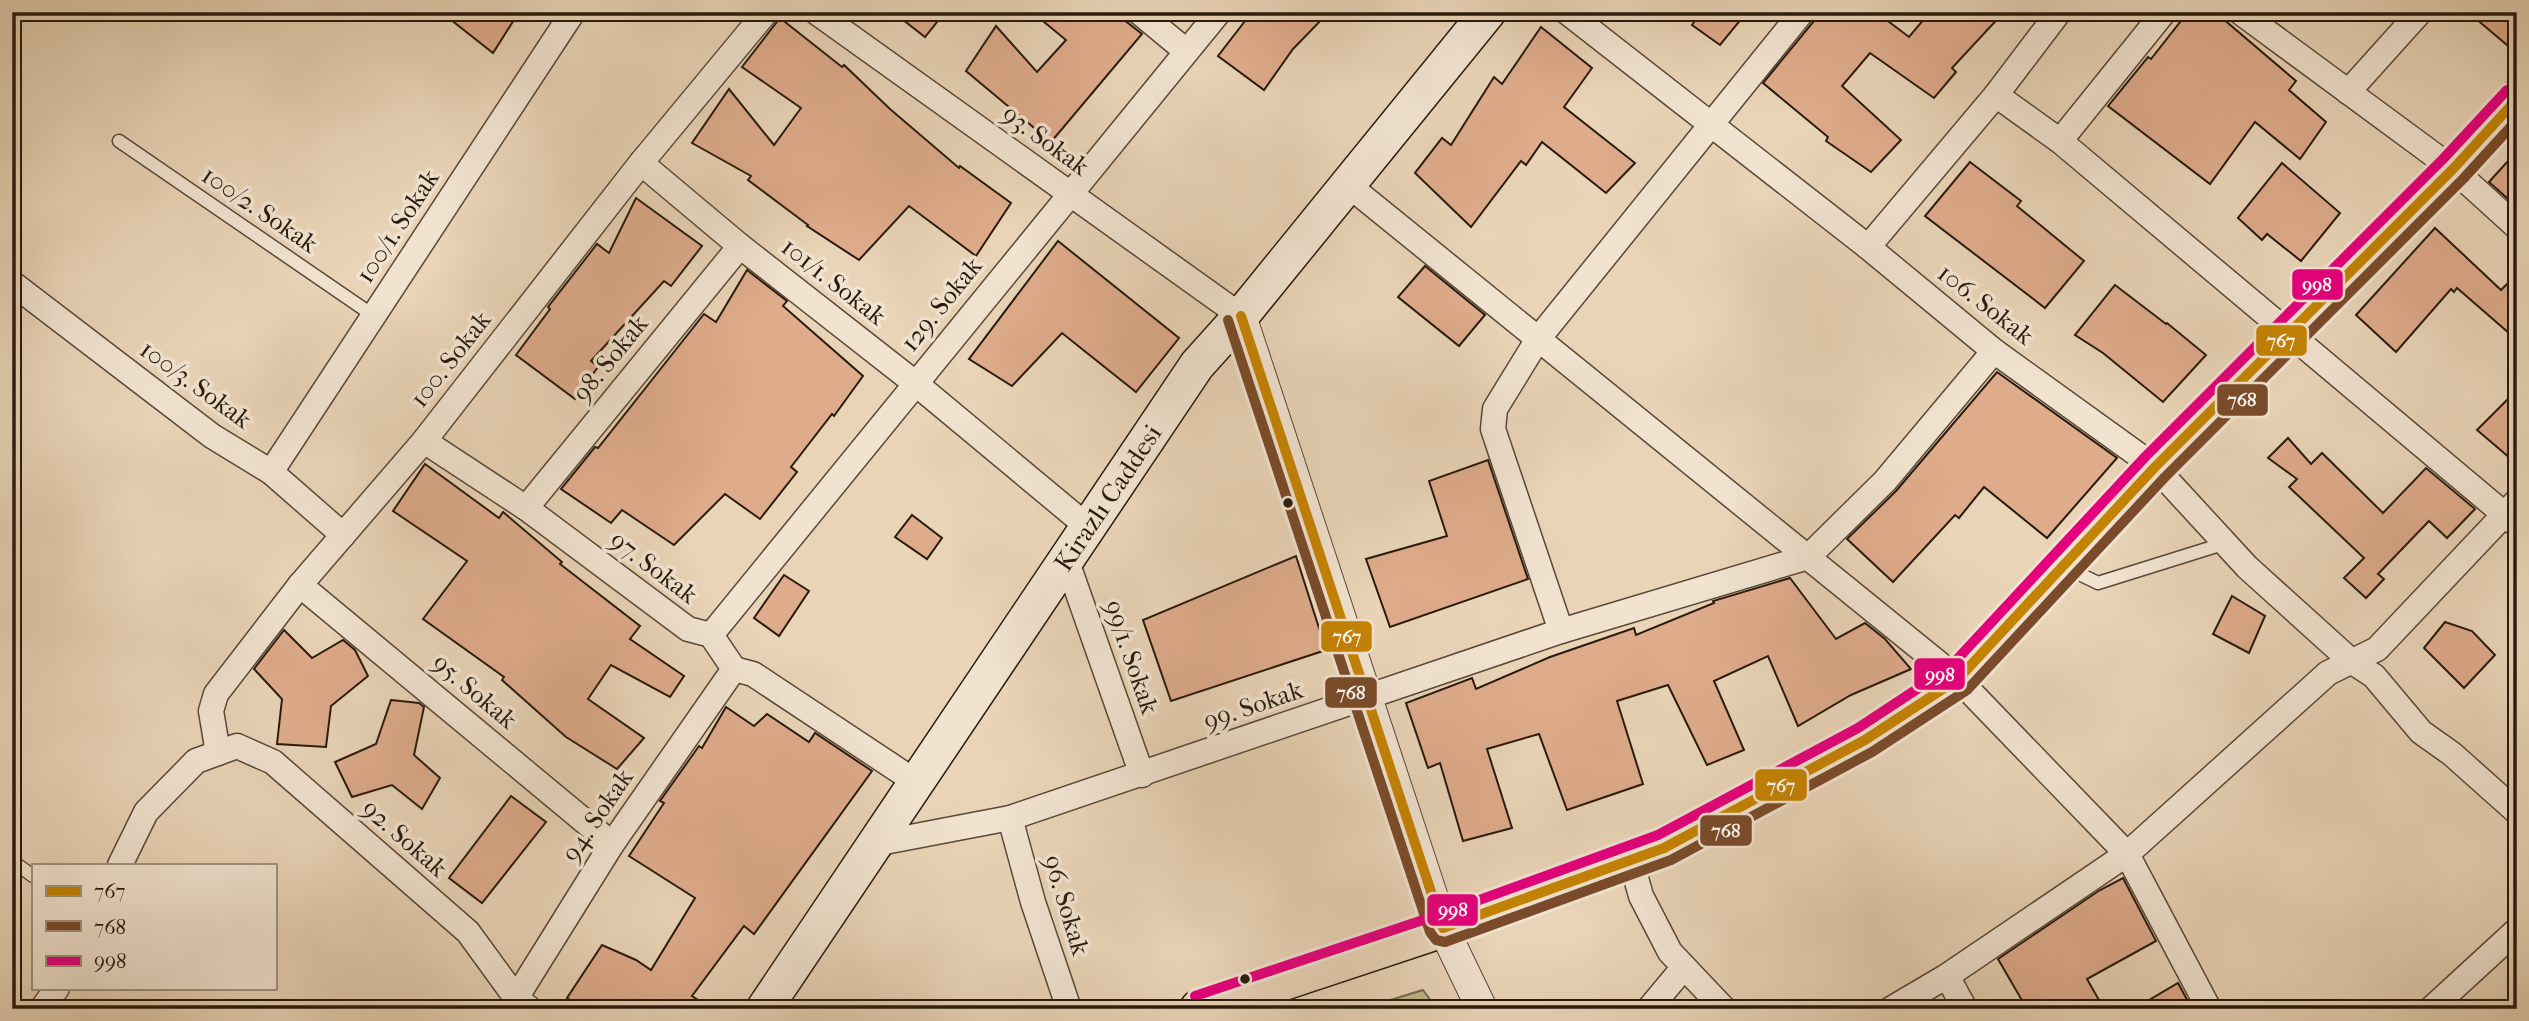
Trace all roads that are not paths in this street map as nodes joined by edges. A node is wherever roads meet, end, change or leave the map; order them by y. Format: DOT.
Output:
graph roads {
  1 [pos="573,12"];
  2 [pos="766,12"];
  3 [pos="816,12"];
  4 [pos="1139,12"];
  5 [pos="1219,12"];
  6 [pos="1489,12"];
  7 [pos="1567,12"];
  8 [pos="1802,12"];
  9 [pos="2059,12"];
  10 [pos="2164,12"];
  11 [pos="2240,12"];
  12 [pos="2420,12"];
  13 [pos="1186,51"];
  14 [pos="2348,92"];
  15 [pos="1996,95"];
  16 [pos="2517,99"];
  17 [pos="1712,126"];
  18 [pos="119,141"];
  19 [pos="2060,141"];
  20 [pos="641,163"];
  21 [pos="2453,169"];
  22 [pos="1347,184"];
  23 [pos="1069,193"];
  24 [pos="2517,227"];
  25 [pos="740,246"];
  26 [pos="1868,247"];
  27 [pos="12,283"];
  28 [pos="374,316"];
  29 [pos="1241,316"];
  30 [pos="2291,332"];
  31 [pos="1538,339"];
  32 [pos="1994,351"];
  33 [pos="915,383"];
  34 [pos="424,441"];
  35 [pos="2155,467"];
  36 [pos="271,472"];
  37 [pos="526,508"];
  38 [pos="2512,513"];
  39 [pos="1088,527"];
  40 [pos="343,535"];
  41 [pos="2225,543"];
  42 [pos="1808,558"];
  43 [pos="1066,559"];
  44 [pos="2063,566"];
  45 [pos="300,585"];
  46 [pos="1561,631"];
  47 [pos="711,635"];
  48 [pos="2351,661"];
  49 [pos="734,669"];
  50 [pos="1958,679"];
  51 [pos="1367,698"];
  52 [pos="218,753"];
  53 [pos="1142,775"];
  54 [pos="916,782"];
  55 [pos="2517,812"];
  56 [pos="1010,818"];
  57 [pos="612,844"];
  58 [pos="874,844"];
  59 [pos="2127,854"];
  60 [pos="1630,860"];
  61 [pos="12,861"];
  62 [pos="120,864"];
  63 [pos="32,875"];
  64 [pos="1443,928"];
  65 [pos="2517,930"];
  66 [pos="1684,967"];
  67 [pos="1947,976"];
  68 [pos="56,990"];
  69 [pos="523,1003"];
  70 [pos="42,1009"];
  71 [pos="764,1009"];
  72 [pos="1069,1009"];
  73 [pos="1199,1009"];
  74 [pos="1482,1009"];
  75 [pos="1649,1009"];
  76 [pos="1724,1009"];
  77 [pos="1891,1009"];
  78 [pos="1965,1009"];
  79 [pos="2209,1009"];
  80 [pos="2431,1009"];
  1 -- 28 [label="street, 100/1. Sokak"];
  2 -- 20 [label="street, 100. Sokak"];
  3 -- 23 [label="street, 93. Sokak"];
  4 -- 13 [label="street"];
  5 -- 13 [label="street, 129. Sokak"];
  6 -- 22 [label="main road, Kirazlı Caddesi"];
  7 -- 17 [label="street, 106. Sokak"];
  8 -- 17 [label="street"];
  9 -- 15 [label="street"];
  10 -- 19 [label="street"];
  11 -- 14 [label="street"];
  12 -- 14 [label="street"];
  13 -- 23 [label="street, 129. Sokak"];
  14 -- 21 [label="street"];
  15 -- 19 [label="street"];
  15 -- 26 [label="street"];
  16 -- 21 [label="main road"];
  17 -- 26 [label="street, 106. Sokak"];
  17 -- 31 [label="street"];
  18 -- 28 [label="lane, 100/2. Sokak"];
  19 -- 30 [label="street"];
  20 -- 25 [label="street, 101/1. Sokak"];
  20 -- 34 [label="street, 100. Sokak"];
  21 -- 24 [label="street"];
  21 -- 30 [label="main road"];
  22 -- 29 [label="main road, Kirazlı Caddesi"];
  22 -- 31 [label="street"];
  23 -- 29 [label="street, 93. Sokak"];
  23 -- 33 [label="street, 129. Sokak"];
  25 -- 33 [label="street, 101/1. Sokak"];
  25 -- 37 [label="street, 98. Sokak"];
  26 -- 32 [label="street, 106. Sokak"];
  27 -- 36 [label="street, 100/3. Sokak"];
  28 -- 36 [label="street, 100/1. Sokak"];
  29 -- 39 [label="main road, Kirazlı Caddesi"];
  29 -- 51 [label="street"];
  30 -- 35 [label="main road"];
  30 -- 38 [label="street"];
  31 -- 42 [label="street"];
  31 -- 46 [label="street"];
  32 -- 35 [label="street, 106. Sokak"];
  32 -- 42 [label="street"];
  33 -- 39 [label="street, 101/1. Sokak"];
  33 -- 47 [label="street, 129. Sokak"];
  34 -- 37 [label="street, 97. Sokak"];
  34 -- 40 [label="street, 100. Sokak"];
  35 -- 41 [label="street, 106. Sokak"];
  35 -- 44 [label="main road"];
  36 -- 40 [label="street, 100/3. Sokak"];
  37 -- 47 [label="street, 97. Sokak"];
  38 -- 48 [label="street"];
  39 -- 43 [label="main road, Kirazlı Caddesi"];
  40 -- 45 [label="street, 100. Sokak"];
  41 -- 44 [label="lane"];
  41 -- 48 [label="street, 106. Sokak"];
  42 -- 46 [label="street, 99. Sokak"];
  42 -- 50 [label="street"];
  43 -- 53 [label="street, 99/1. Sokak"];
  43 -- 54 [label="main road, Kirazlı Caddesi"];
  44 -- 50 [label="main road"];
  45 -- 52 [label="street, 100. Sokak"];
  45 -- 57 [label="street, 95. Sokak"];
  46 -- 51 [label="street, 99. Sokak"];
  47 -- 49 [label="street, 97. Sokak"];
  48 -- 55 [label="street, 106. Sokak"];
  48 -- 59 [label="street"];
  49 -- 54 [label="street"];
  49 -- 57 [label="street, 94. Sokak"];
  50 -- 59 [label="street"];
  50 -- 60 [label="main road"];
  51 -- 53 [label="street, 99. Sokak"];
  51 -- 64 [label="street"];
  52 -- 62 [label="street"];
  52 -- 69 [label="street, 92. Sokak"];
  53 -- 56 [label="street, 99. Sokak"];
  54 -- 58 [label="main road, Kirazlı Caddesi"];
  56 -- 58 [label="street, 99. Sokak"];
  56 -- 72 [label="street, 96. Sokak"];
  57 -- 69 [label="street, 94. Sokak"];
  58 -- 71 [label="main road, Kirazlı Caddesi"];
  59 -- 67 [label="street"];
  59 -- 79 [label="street"];
  60 -- 64 [label="main road"];
  60 -- 66 [label="street"];
  61 -- 63 [label="lane"];
  64 -- 73 [label="main road"];
  64 -- 74 [label="street"];
  65 -- 80 [label="street"];
  66 -- 75 [label="street"];
  66 -- 76 [label="street"];
  67 -- 77 [label="street"];
  67 -- 78 [label="street"];
  68 -- 70 [label="street"];
}
